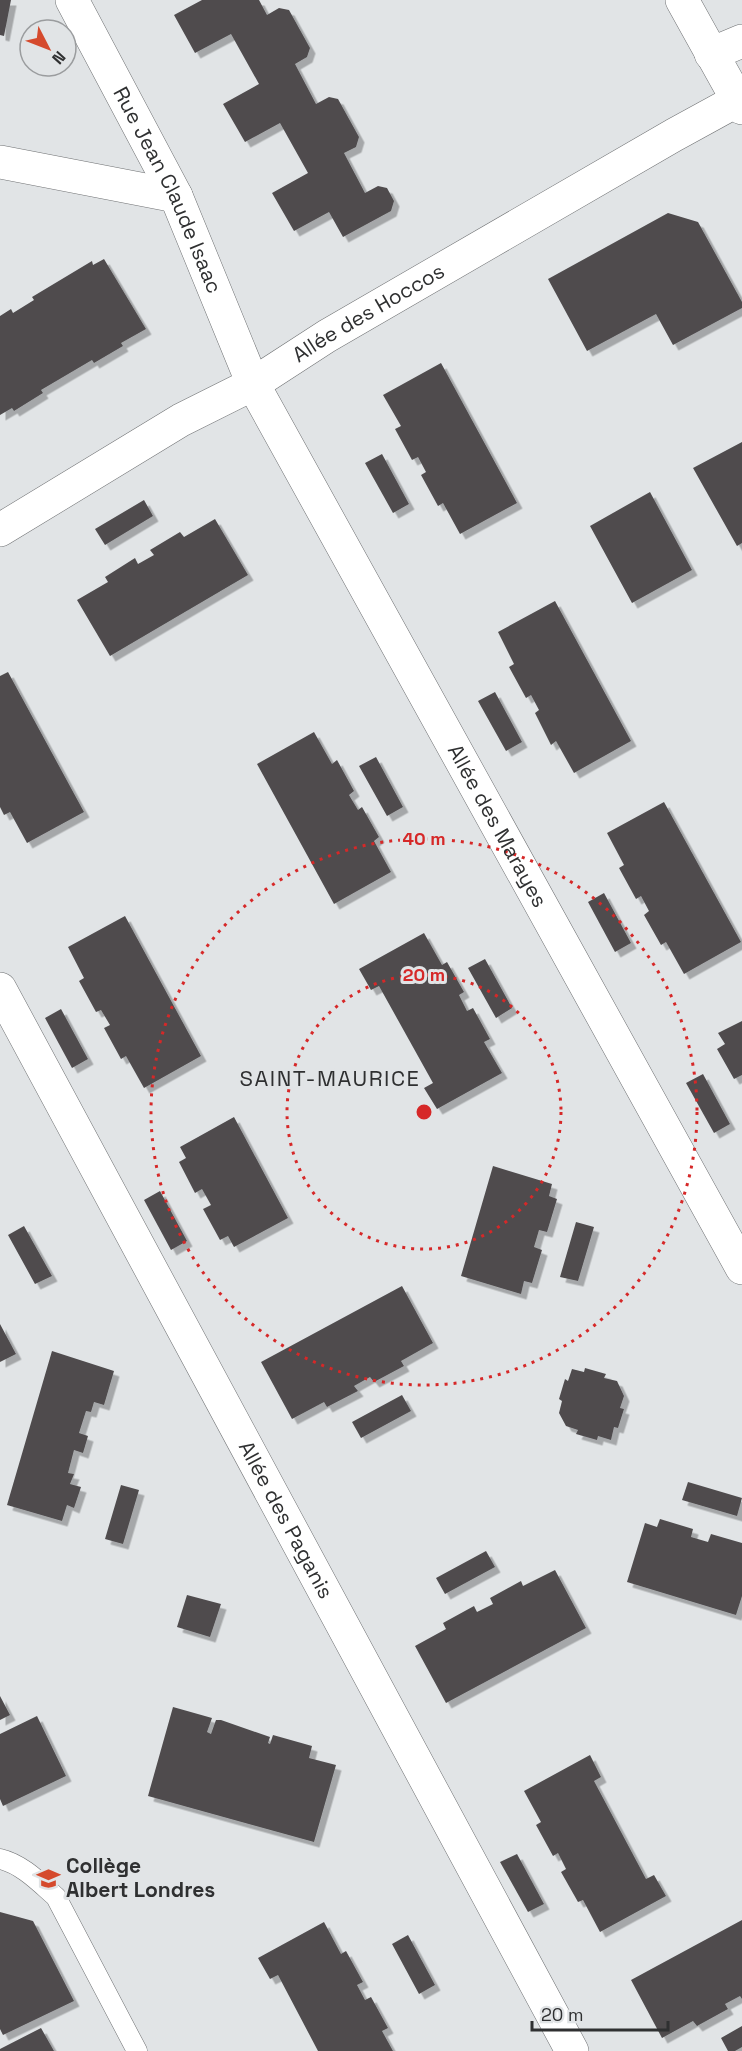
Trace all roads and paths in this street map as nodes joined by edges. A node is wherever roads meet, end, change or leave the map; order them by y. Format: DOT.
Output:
graph roads {
  1 [pos="72,0"];
  2 [pos="682,0"];
  3 [pos="742,41"];
  4 [pos="711,54"];
  5 [pos="740,104"];
  6 [pos="0,162"];
  7 [pos="176,196"];
  8 [pos="253,384"];
  9 [pos="0,530"];
  10 [pos="0,989"];
  11 [pos="742,1268"];
  12 [pos="0,1859"];
  13 [pos="137,2051"];
  14 [pos="572,2051"];
  1 -- 7 [label="street, Rue Jean Claude Isaac"];
  2 -- 4 [label="street"];
  3 -- 4 [label="street"];
  4 -- 5 [label="street"];
  5 -- 8 [label="street, Allée des Hoccos"];
  6 -- 7 [label="street"];
  7 -- 8 [label="street, Rue Jean Claude Isaac"];
  8 -- 9 [label="street, Allée des Hoccos"];
  8 -- 11 [label="street, Allée des Marayes"];
  10 -- 14 [label="street, Allée des Paganis"];
  12 -- 13 [label="lane"];
}
